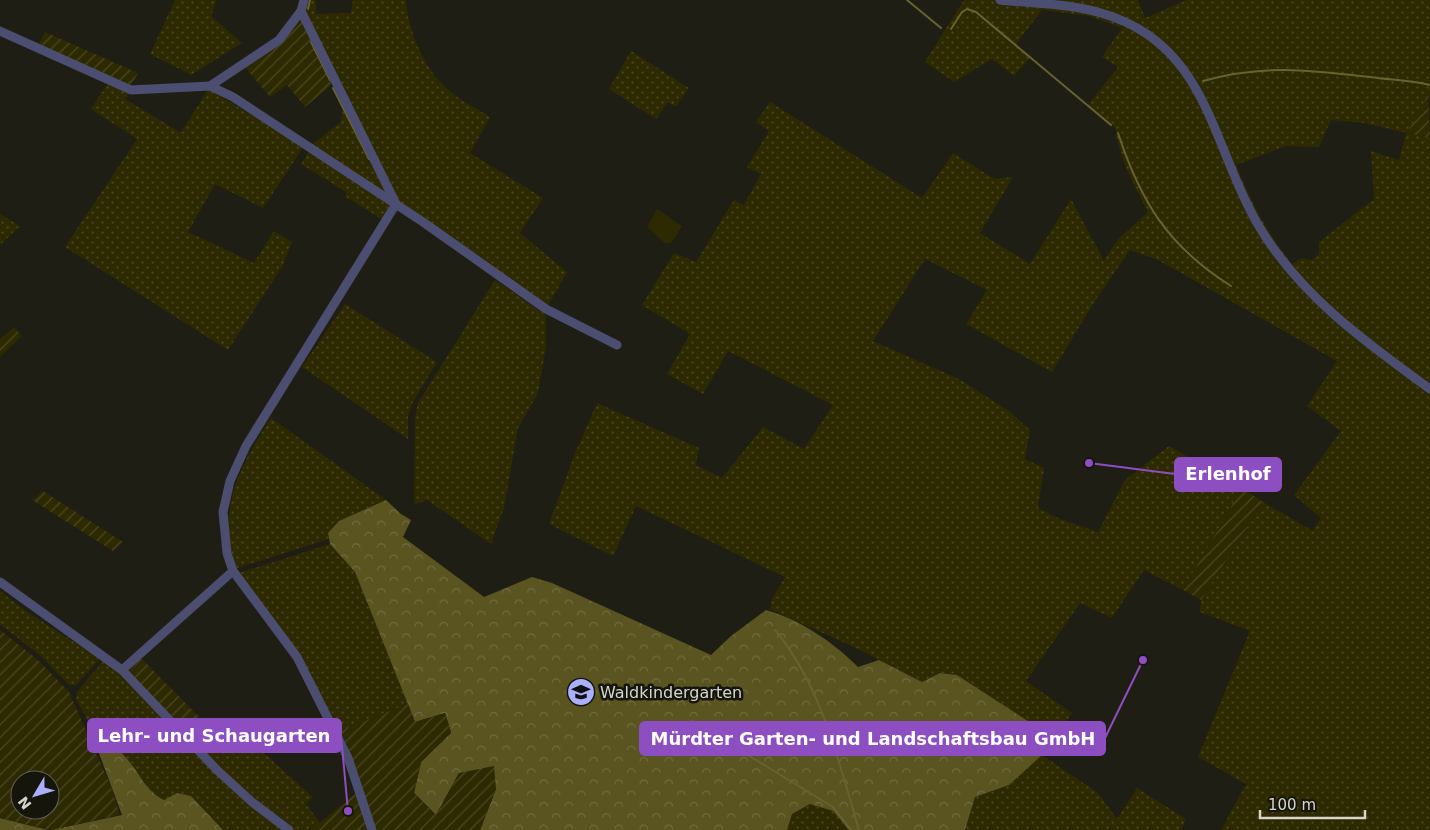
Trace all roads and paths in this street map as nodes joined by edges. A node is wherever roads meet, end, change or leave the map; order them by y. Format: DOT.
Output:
graph roads {
  1 [pos="304,0"];
  2 [pos="1000,0"];
  3 [pos="301,11"];
  4 [pos="0,31"];
  5 [pos="210,86"];
  6 [pos="396,204"];
  7 [pos="617,345"];
  8 [pos="1430,389"];
  9 [pos="233,571"];
  10 [pos="0,582"];
  11 [pos="122,670"];
  12 [pos="289,830"];
  13 [pos="372,830"];
  1 -- 3 [label="street"];
  2 -- 8 [label="street"];
  3 -- 5 [label="street"];
  3 -- 6 [label="street"];
  4 -- 5 [label="street"];
  5 -- 6 [label="street"];
  6 -- 7 [label="street"];
  6 -- 9 [label="street"];
  9 -- 11 [label="street"];
  9 -- 13 [label="street"];
  10 -- 11 [label="street"];
  11 -- 12 [label="street"];
}
